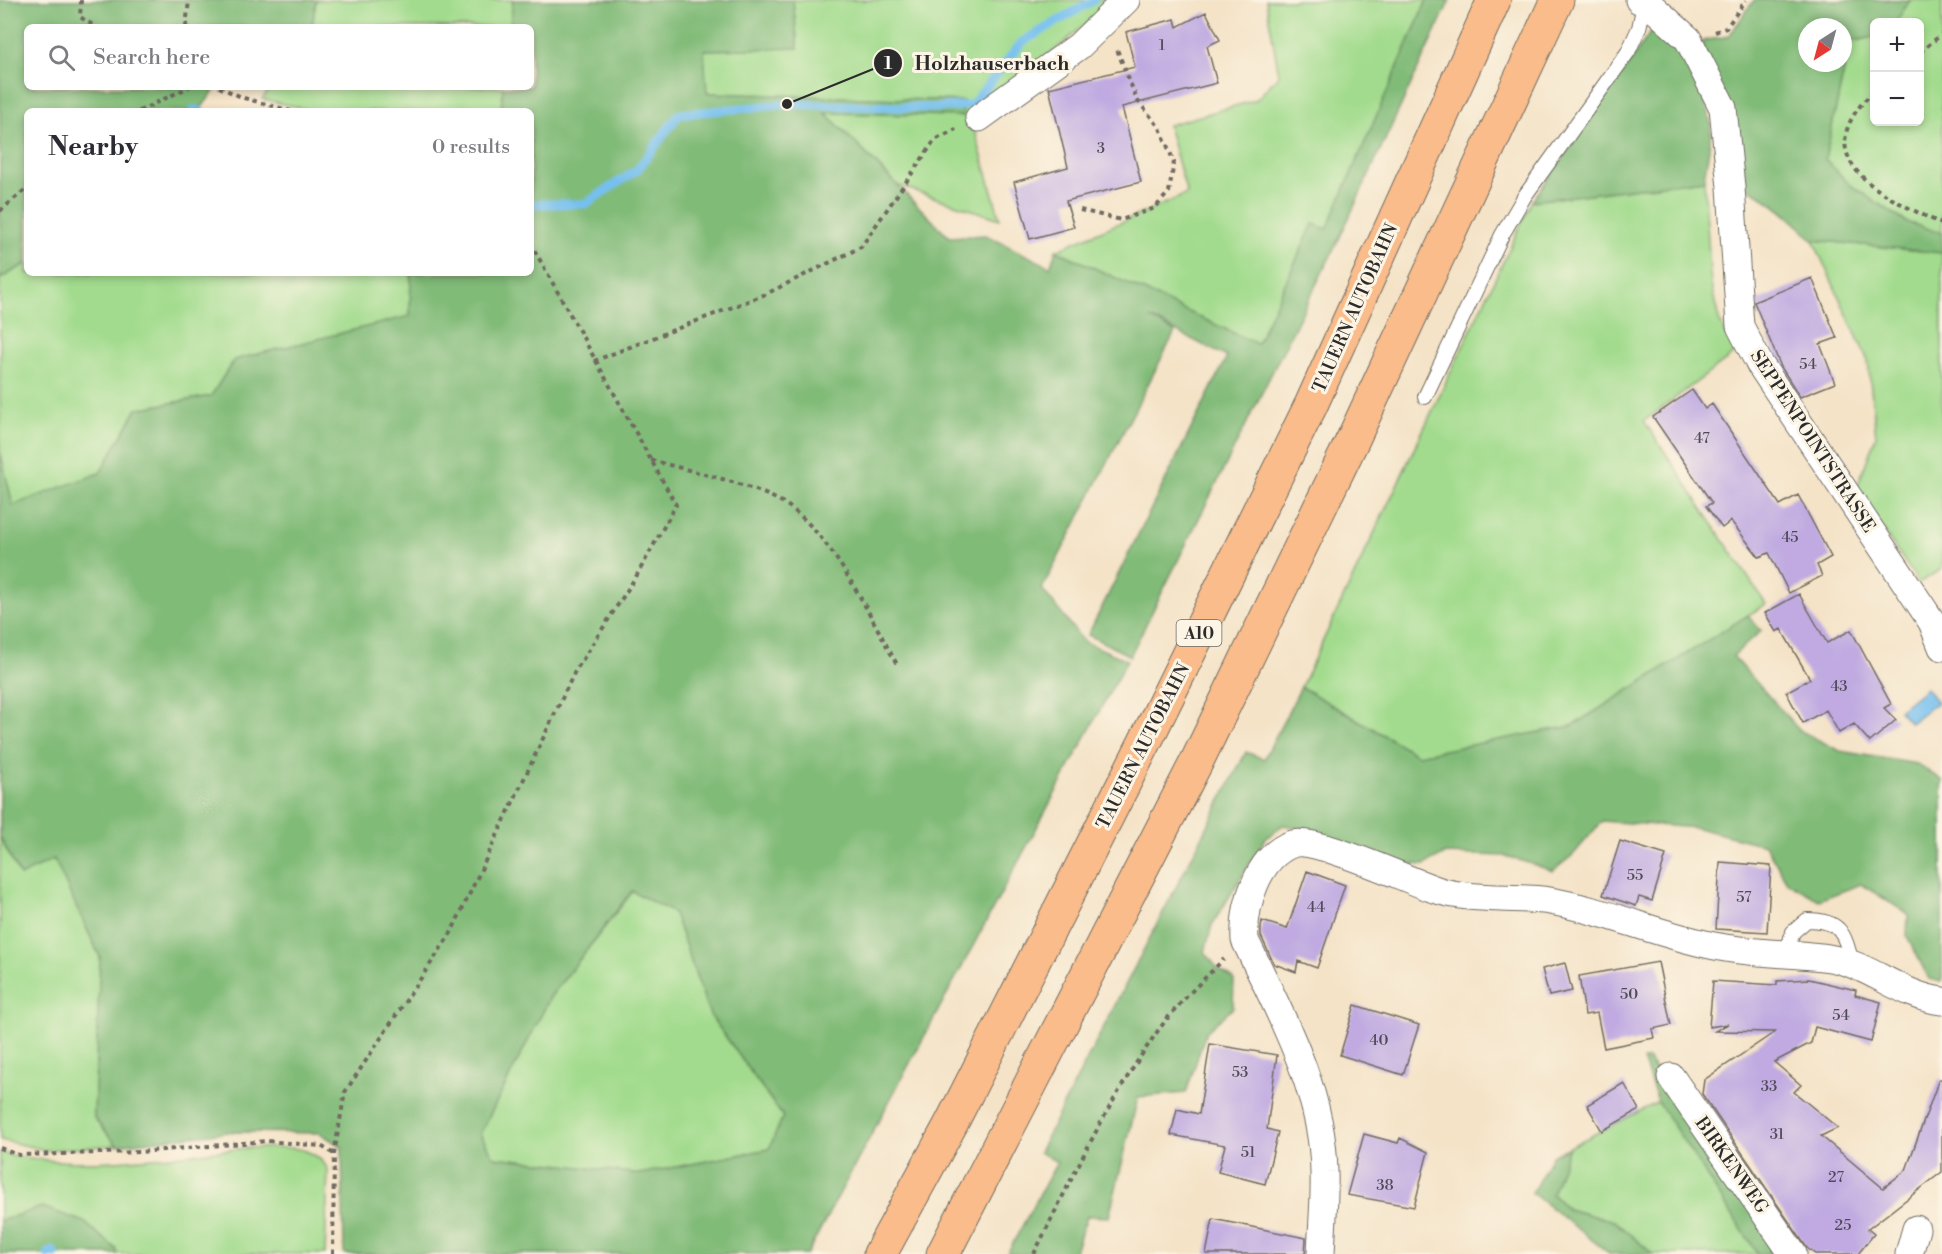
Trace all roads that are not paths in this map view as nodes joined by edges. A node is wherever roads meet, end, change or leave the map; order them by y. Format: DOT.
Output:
graph roads {
  1 [pos="1126,0"];
  2 [pos="1494,0"];
  3 [pos="1557,0"];
  4 [pos="1643,1"];
  5 [pos="978,118"];
  6 [pos="1425,397"];
  7 [pos="1942,646"];
  8 [pos="1785,955"];
  9 [pos="1851,963"];
  10 [pos="1942,1001"];
  11 [pos="1671,1077"];
  12 [pos="880,1254"];
  13 [pos="943,1254"];
  14 [pos="1321,1254"];
  15 [pos="1793,1254"];
  1 -- 5 [label="street"];
  2 -- 12 [label="highway, TAUERN AUTOBAHN / A10"];
  3 -- 13 [label="highway"];
  4 -- 6 [label="lane"];
  4 -- 7 [label="street, SEPPENPOINTSTRASSE"];
  8 -- 9 [label="street"];
  8 -- 9 [label="lane"];
  8 -- 14 [label="street"];
  9 -- 10 [label="street"];
  11 -- 15 [label="street, BIRKENWEG"];
}
